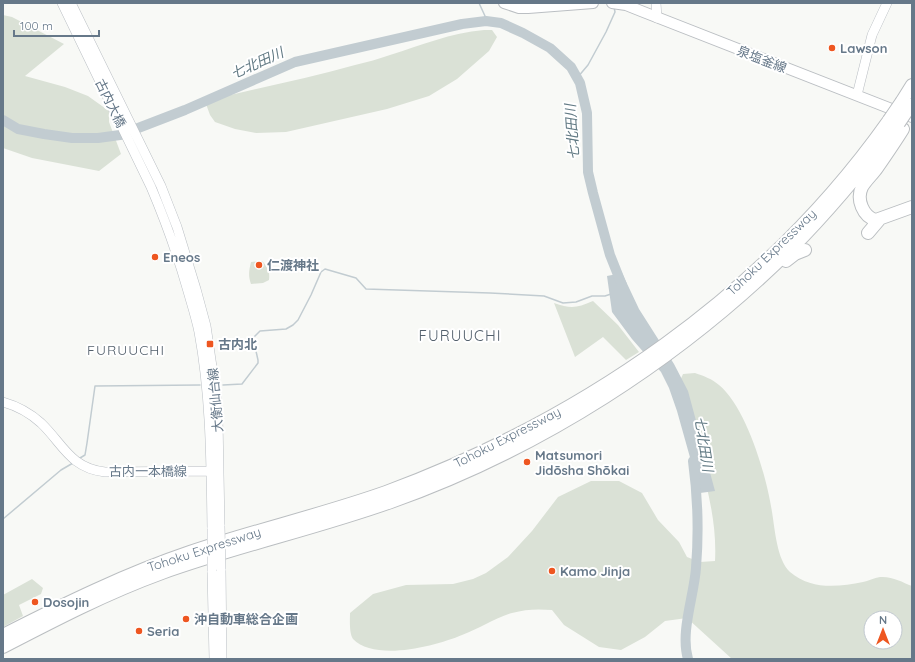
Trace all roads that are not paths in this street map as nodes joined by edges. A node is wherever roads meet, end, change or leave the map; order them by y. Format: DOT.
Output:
graph roads {
  1 [pos="62,3"];
  2 [pos="71,3"];
  3 [pos="504,3"];
  4 [pos="593,3"];
  5 [pos="656,3"];
  6 [pos="887,3"];
  7 [pos="616,4"];
  8 [pos="657,18"];
  9 [pos="91,52"];
  10 [pos="912,86"];
  11 [pos="857,95"];
  12 [pos="905,114"];
  13 [pos="142,157"];
  14 [pos="912,207"];
  15 [pos="912,212"];
  16 [pos="875,226"];
  17 [pos="805,250"];
  18 [pos="724,309"];
  19 [pos="697,326"];
  20 [pos="624,378"];
  21 [pos="3,402"];
  22 [pos="215,471"];
  23 [pos="217,570"];
  24 [pos="3,635"];
  25 [pos="3,647"];
  26 [pos="214,659"];
  27 [pos="222,659"];
  1 -- 9 [label="main road"];
  2 -- 9 [label="main road"];
  3 -- 4 [label="main road"];
  5 -- 8 [label="main road"];
  6 -- 11 [label="main road"];
  7 -- 8 [label="main road, 泉塩釜線"];
  8 -- 11 [label="main road, 泉塩釜線"];
  9 -- 13 [label="main road, 古内大橋"];
  10 -- 12 [label="highway, Tohoku Expressway"];
  11 -- 12 [label="main road, 泉塩釜線"];
  12 -- 16 [label="highway"];
  12 -- 18 [label="highway, Tohoku Expressway"];
  12 -- 19 [label="highway, Tohoku Expressway"];
  13 -- 22 [label="main road, 大衡仙台線"];
  14 -- 16 [label="highway"];
  15 -- 16 [label="highway"];
  17 -- 18 [label="highway"];
  18 -- 19 [label="highway, Tohoku Expressway"];
  19 -- 20 [label="highway, Tohoku Expressway"];
  20 -- 24 [label="highway, Tohoku Expressway"];
  20 -- 25 [label="highway, Tohoku Expressway"];
  21 -- 22 [label="main road, 古内一本橋線"];
  22 -- 23 [label="main road, 大衡仙台線, bridge"];
  23 -- 26 [label="main road, 大衡仙台線"];
  23 -- 27 [label="main road, 大衡仙台線"];
}
